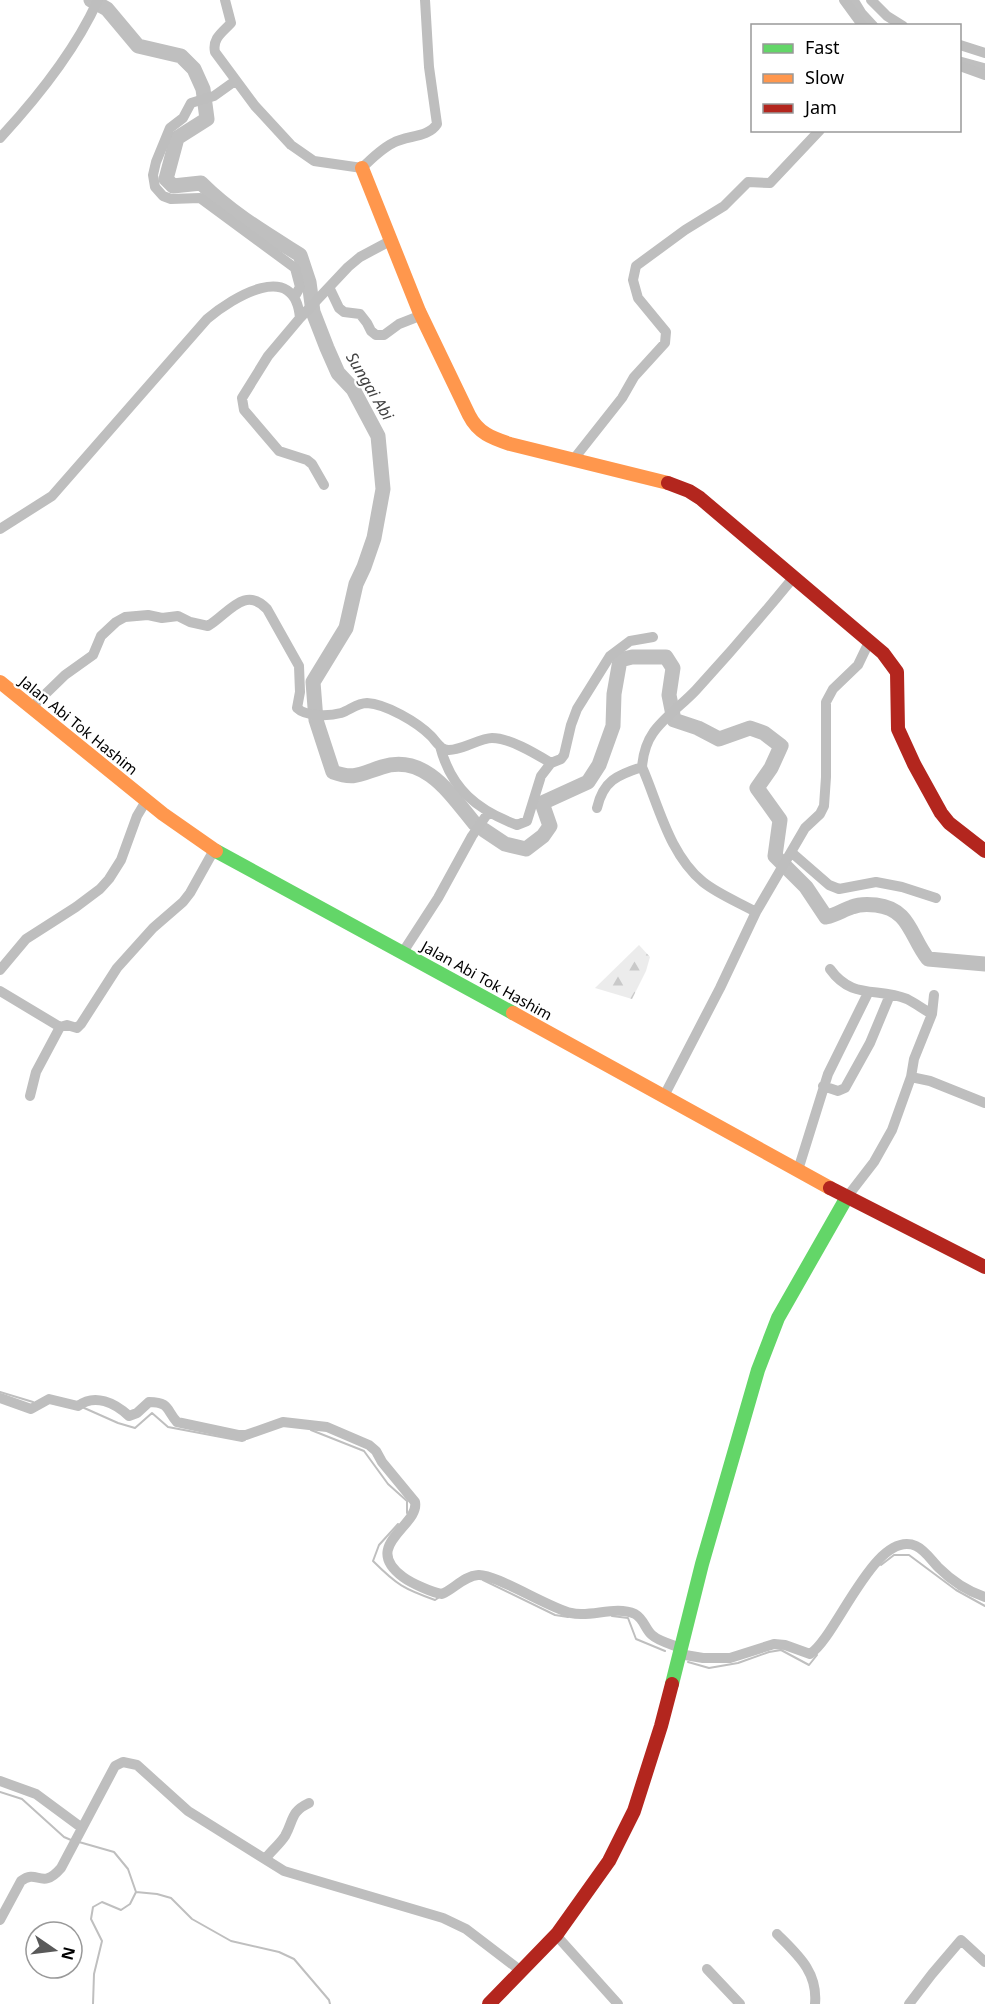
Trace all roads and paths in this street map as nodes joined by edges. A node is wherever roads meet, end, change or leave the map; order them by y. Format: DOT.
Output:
graph roads {
  1 [pos="98,0"];
  2 [pos="225,0"];
  3 [pos="425,0"];
  4 [pos="844,0"];
  5 [pos="871,0"];
  6 [pos="862,24"];
  7 [pos="900,24"];
  8 [pos="961,45"];
  9 [pos="985,53"];
  10 [pos="961,66"];
  11 [pos="985,75"];
  12 [pos="235,81"];
  13 [pos="818,132"];
  14 [pos="0,138"];
  15 [pos="362,168"];
  16 [pos="390,241"];
  17 [pos="326,291"];
  18 [pos="295,296"];
  19 [pos="422,315"];
  20 [pos="300,318"];
  21 [pos="573,460"];
  22 [pos="324,485"];
  23 [pos="0,529"];
  24 [pos="793,579"];
  25 [pos="653,637"];
  26 [pos="870,640"];
  27 [pos="0,682"];
  28 [pos="31,708"];
  29 [pos="440,746"];
  30 [pos="551,763"];
  31 [pos="642,767"];
  32 [pos="146,801"];
  33 [pos="597,808"];
  34 [pos="488,813"];
  35 [pos="214,850"];
  36 [pos="985,851"];
  37 [pos="789,856"];
  38 [pos="936,898"];
  39 [pos="756,912"];
  40 [pos="403,952"];
  41 [pos="830,969"];
  42 [pos="0,970"];
  43 [pos="0,991"];
  44 [pos="868,993"];
  45 [pos="890,995"];
  46 [pos="934,995"];
  47 [pos="932,1014"];
  48 [pos="60,1027"];
  49 [pos="911,1077"];
  50 [pos="824,1086"];
  51 [pos="30,1095"];
  52 [pos="664,1096"];
  53 [pos="985,1103"];
  54 [pos="798,1170"];
  55 [pos="847,1197"];
  56 [pos="985,1267"];
  57 [pos="0,1398"];
  58 [pos="985,1597"];
  59 [pos="680,1651"];
  60 [pos="0,1780"];
  61 [pos="309,1803"];
  62 [pos="80,1832"];
  63 [pos="266,1858"];
  64 [pos="0,1920"];
  65 [pos="777,1934"];
  66 [pos="556,1935"];
  67 [pos="985,1962"];
  68 [pos="707,1969"];
  69 [pos="521,1971"];
  70 [pos="489,2004"];
  71 [pos="618,2004"];
  72 [pos="740,2004"];
  73 [pos="815,2004"];
  74 [pos="909,2004"];
  1 -- 14 [label="street"];
  2 -- 12 [label="street"];
  3 -- 15 [label="street"];
  4 -- 6 [label="street"];
  5 -- 7 [label="street"];
  8 -- 9 [label="street"];
  10 -- 11 [label="street"];
  12 -- 15 [label="street"];
  12 -- 18 [label="street"];
  13 -- 21 [label="street"];
  15 -- 16 [label="street"];
  16 -- 17 [label="street"];
  16 -- 19 [label="street"];
  17 -- 19 [label="street"];
  17 -- 20 [label="street"];
  18 -- 20 [label="street"];
  18 -- 23 [label="street"];
  19 -- 21 [label="street"];
  20 -- 22 [label="street"];
  21 -- 24 [label="street"];
  24 -- 26 [label="street"];
  24 -- 31 [label="street"];
  25 -- 30 [label="street"];
  26 -- 36 [label="street"];
  26 -- 37 [label="street"];
  27 -- 28 [label="street, Jalan Abi Tok Hashim"];
  28 -- 29 [label="street"];
  28 -- 32 [label="street, Jalan Abi Tok Hashim"];
  29 -- 30 [label="street"];
  29 -- 34 [label="street"];
  30 -- 34 [label="street"];
  31 -- 33 [label="street"];
  31 -- 39 [label="street"];
  32 -- 35 [label="street, Jalan Abi Tok Hashim"];
  32 -- 42 [label="street"];
  34 -- 40 [label="street"];
  35 -- 40 [label="street, Jalan Abi Tok Hashim"];
  35 -- 48 [label="street"];
  37 -- 38 [label="street"];
  37 -- 39 [label="street"];
  39 -- 52 [label="street"];
  40 -- 52 [label="street, Jalan Abi Tok Hashim"];
  41 -- 44 [label="street"];
  43 -- 48 [label="street"];
  44 -- 45 [label="street"];
  44 -- 50 [label="street"];
  45 -- 47 [label="street"];
  45 -- 50 [label="street"];
  46 -- 47 [label="street"];
  47 -- 49 [label="street"];
  48 -- 51 [label="street"];
  49 -- 53 [label="street"];
  49 -- 55 [label="street"];
  50 -- 54 [label="street"];
  52 -- 54 [label="street, Jalan Abi Tok Hashim"];
  54 -- 55 [label="street, Jalan Abi Tok Hashim"];
  55 -- 56 [label="street, Jalan Abi Tok Hashim"];
  55 -- 59 [label="street"];
  57 -- 59 [label="street"];
  58 -- 59 [label="street"];
  59 -- 66 [label="street"];
  60 -- 62 [label="street"];
  61 -- 63 [label="street"];
  62 -- 63 [label="street"];
  62 -- 64 [label="street"];
  63 -- 69 [label="street"];
  65 -- 73 [label="street"];
  66 -- 69 [label="street"];
  66 -- 71 [label="street"];
  67 -- 74 [label="street"];
  68 -- 72 [label="street"];
  69 -- 70 [label="street"];
}
